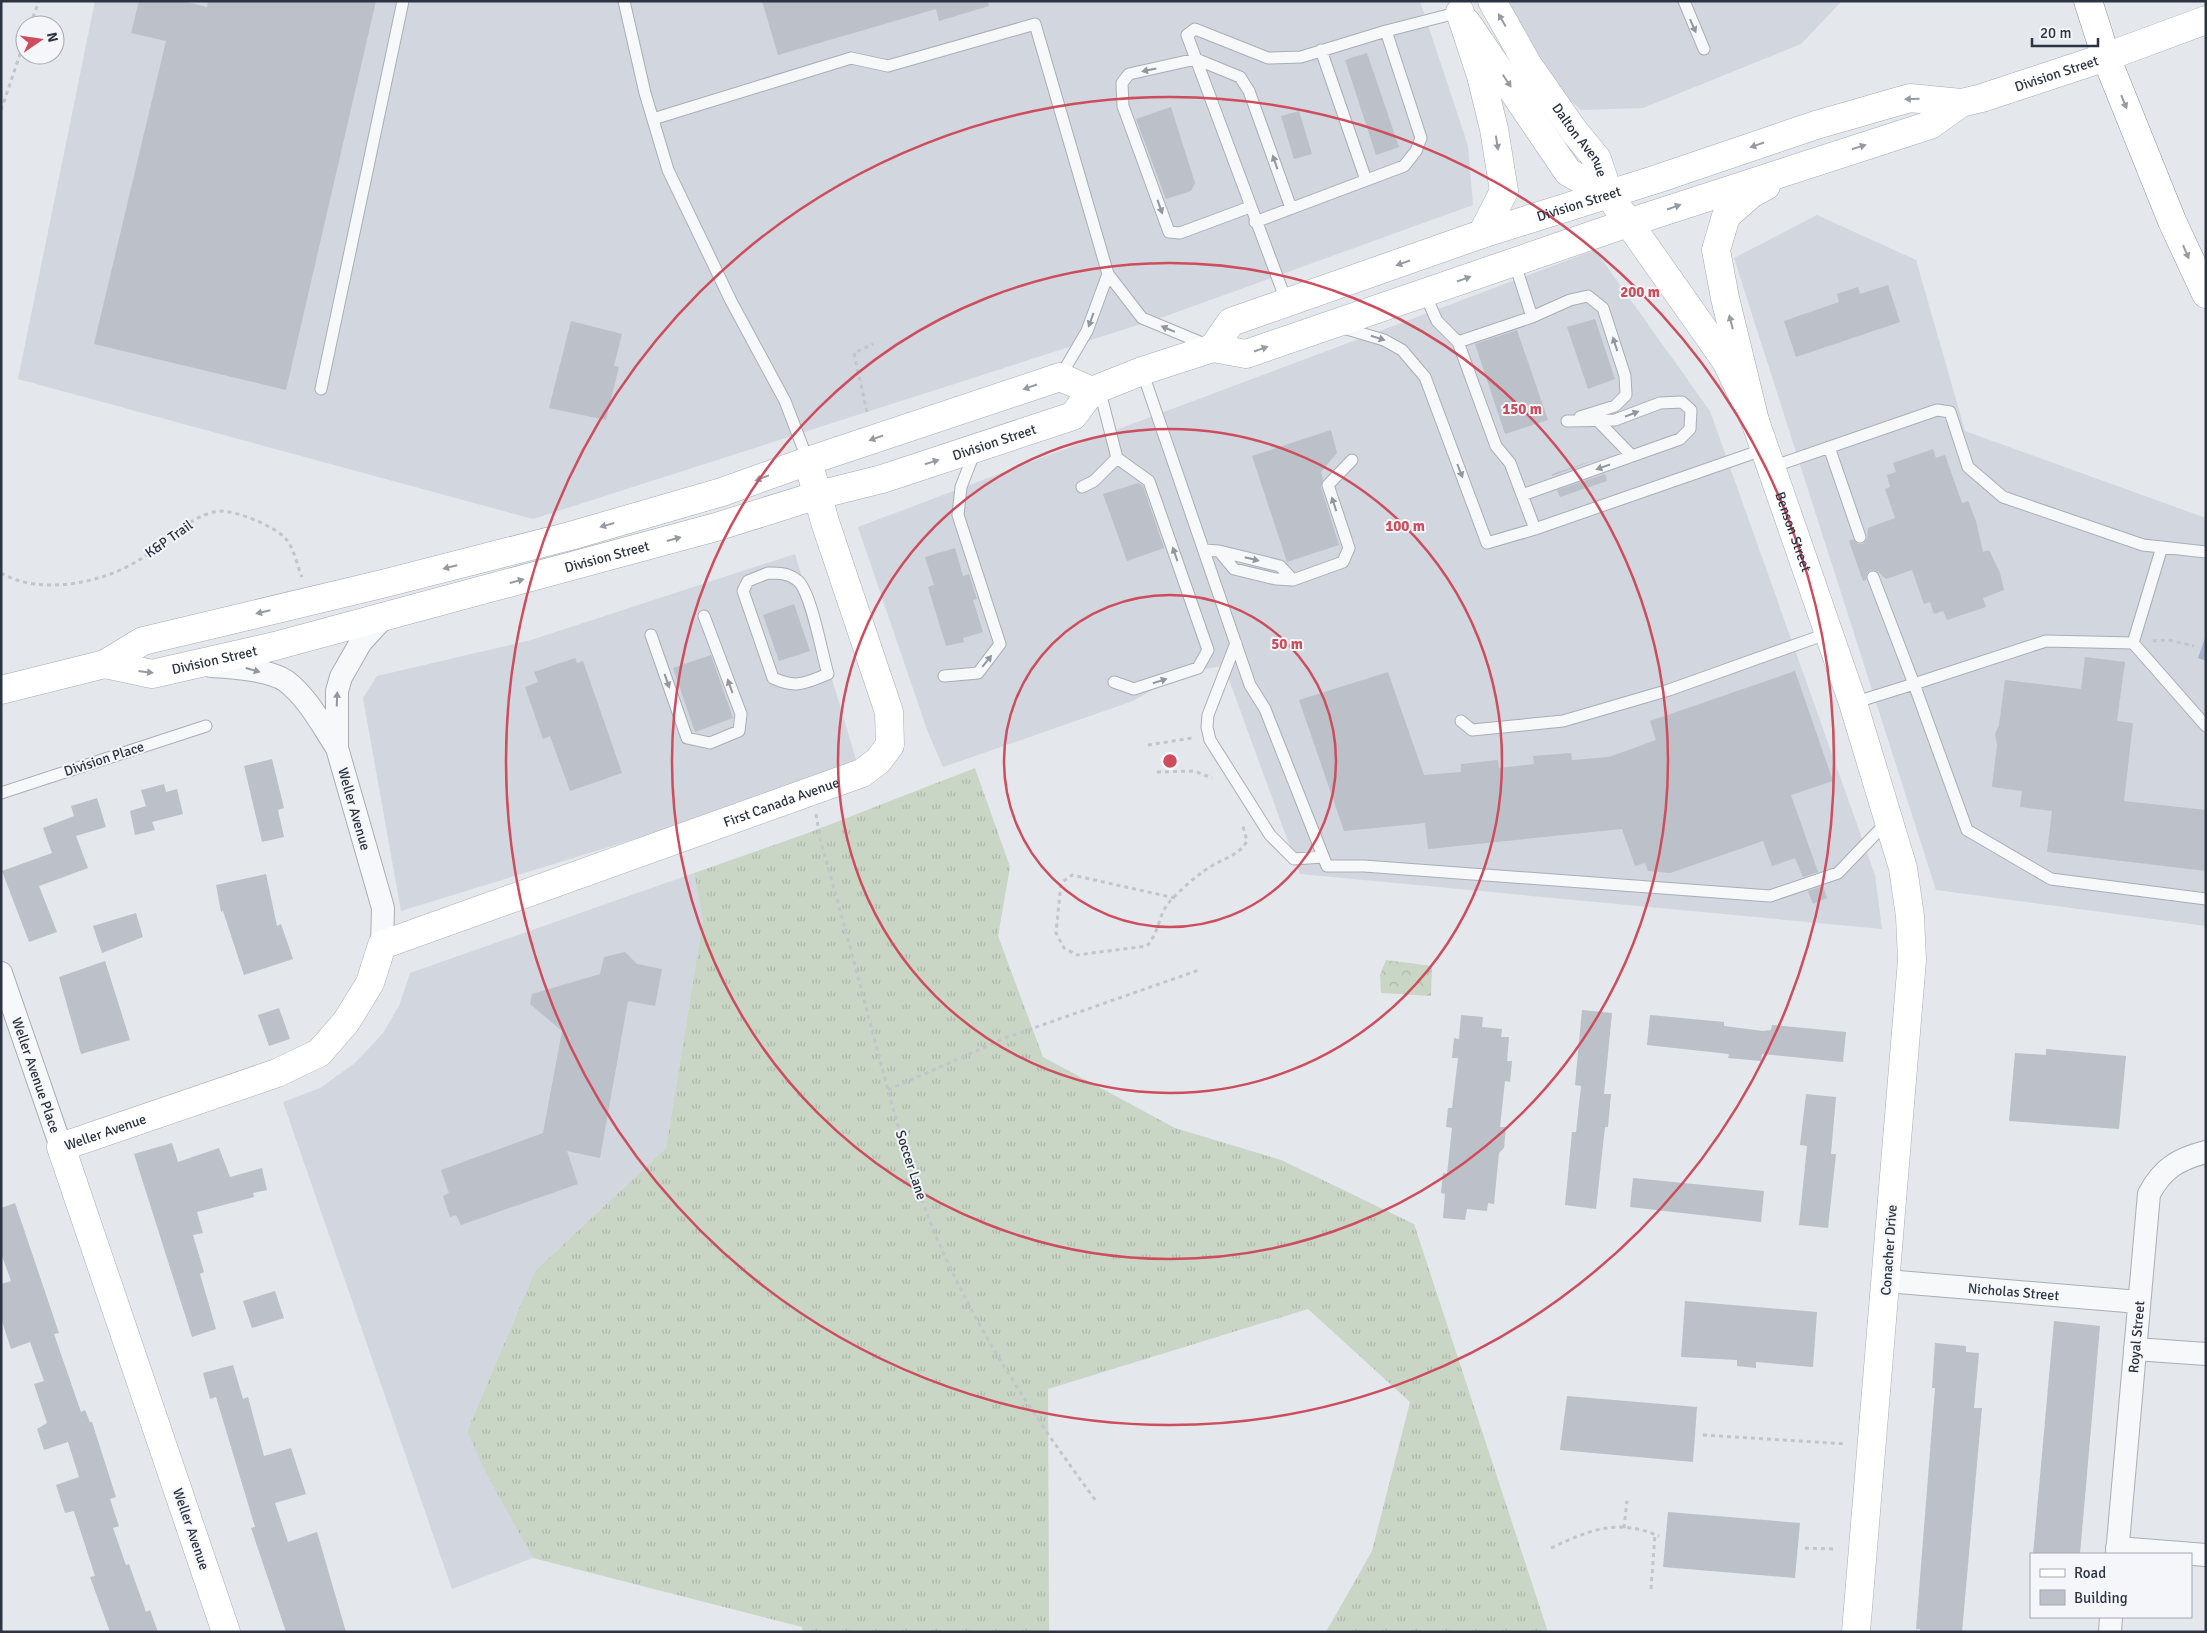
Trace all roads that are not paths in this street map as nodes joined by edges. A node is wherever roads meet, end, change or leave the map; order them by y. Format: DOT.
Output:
graph roads {
  1 [pos="402,1"];
  2 [pos="624,1"];
  3 [pos="1492,1"];
  4 [pos="1684,1"];
  5 [pos="2088,1"];
  6 [pos="1457,7"];
  7 [pos="2206,20"];
  8 [pos="1386,31"];
  9 [pos="1704,49"];
  10 [pos="1321,50"];
  11 [pos="2106,57"];
  12 [pos="1196,59"];
  13 [pos="1961,103"];
  14 [pos="653,118"];
  15 [pos="1812,162"];
  16 [pos="1366,180"];
  17 [pos="1608,195"];
  18 [pos="1250,207"];
  19 [pos="1291,208"];
  20 [pos="1255,222"];
  21 [pos="1628,223"];
  22 [pos="1482,234"];
  23 [pos="1514,261"];
  24 [pos="1108,274"];
  25 [pos="1424,292"];
  26 [pos="2206,294"];
  27 [pos="1287,303"];
  28 [pos="1532,317"];
  29 [pos="1332,324"];
  30 [pos="1458,342"];
  31 [pos="1213,348"];
  32 [pos="1142,371"];
  33 [pos="1060,377"];
  34 [pos="320,389"];
  35 [pos="1095,390"];
  36 [pos="1598,420"];
  37 [pos="1755,421"];
  38 [pos="1829,447"];
  39 [pos="976,448"];
  40 [pos="1632,456"];
  41 [pos="1117,458"];
  42 [pos="1769,458"];
  43 [pos="808,460"];
  44 [pos="1352,460"];
  45 [pos="1082,487"];
  46 [pos="818,495"];
  47 [pos="1522,495"];
  48 [pos="1535,529"];
  49 [pos="1860,537"];
  50 [pos="2162,547"];
  51 [pos="1204,550"];
  52 [pos="2206,552"];
  53 [pos="1873,578"];
  54 [pos="808,597"];
  55 [pos="385,616"];
  56 [pos="704,616"];
  57 [pos="1829,633"];
  58 [pos="651,635"];
  59 [pos="1236,643"];
  60 [pos="2133,643"];
  61 [pos="105,664"];
  62 [pos="187,665"];
  63 [pos="944,676"];
  64 [pos="1114,682"];
  65 [pos="1914,684"];
  66 [pos="1,690"];
  67 [pos="1853,703"];
  68 [pos="1461,720"];
  69 [pos="206,726"];
  70 [pos="2206,726"];
  71 [pos="337,748"];
  72 [pos="1,792"];
  73 [pos="1889,820"];
  74 [pos="1323,856"];
  75 [pos="1903,868"];
  76 [pos="2206,899"];
  77 [pos="382,945"];
  78 [pos="1,973"];
  79 [pos="61,1147"];
  80 [pos="2206,1152"];
  81 [pos="1886,1280"];
  82 [pos="2139,1302"];
  83 [pos="2135,1348"];
  84 [pos="2206,1354"];
  85 [pos="2117,1551"];
  86 [pos="2162,1553"];
  87 [pos="2192,1554"];
  88 [pos="2206,1555"];
  89 [pos="2111,1618"];
  90 [pos="226,1632"];
  91 [pos="1856,1632"];
  92 [pos="2110,1632"];
  1 -- 34 [label="lane"];
  2 -- 14 [label="lane"];
  17 -- 3 [label="main road, Dalton Avenue, one-way"];
  4 -- 9 [label="lane, one-way"];
  5 -- 11 [label="main road"];
  6 -- 8 [label="lane"];
  6 -- 17 [label="main road, Dalton Avenue, one-way"];
  6 -- 22 [label="main road, one-way"];
  7 -- 11 [label="main road, Division Street"];
  8 -- 10 [label="lane"];
  8 -- 16 [label="lane"];
  10 -- 12 [label="lane"];
  10 -- 16 [label="lane"];
  11 -- 13 [label="main road, Division Street"];
  11 -- 26 [label="main road, one-way"];
  12 -- 18 [label="lane"];
  12 -- 18 [label="lane, one-way"];
  19 -- 12 [label="lane, one-way"];
  15 -- 13 [label="main road, Division Street, one-way"];
  13 -- 17 [label="main road, Division Street, one-way"];
  14 -- 24 [label="lane"];
  14 -- 43 [label="lane"];
  21 -- 15 [label="main road, Division Street, one-way"];
  37 -- 15 [label="main road, one-way"];
  16 -- 19 [label="lane"];
  17 -- 21 [label="main road, Benson Street"];
  17 -- 22 [label="main road, Division Street"];
  18 -- 20 [label="lane"];
  19 -- 20 [label="lane"];
  20 -- 27 [label="lane"];
  21 -- 23 [label="main road, Division Street"];
  21 -- 37 [label="main road, Benson Street"];
  22 -- 27 [label="main road, Division Street, one-way"];
  25 -- 23 [label="main road, Division Street, one-way"];
  23 -- 28 [label="lane"];
  31 -- 24 [label="lane, one-way"];
  24 -- 33 [label="lane, one-way"];
  25 -- 29 [label="main road, Division Street"];
  25 -- 30 [label="lane"];
  27 -- 31 [label="main road, Division Street"];
  28 -- 30 [label="lane"];
  36 -- 28 [label="lane, one-way"];
  31 -- 29 [label="main road, Division Street, one-way"];
  29 -- 48 [label="lane, one-way"];
  30 -- 47 [label="lane"];
  31 -- 32 [label="main road, Division Street"];
  32 -- 35 [label="main road, Division Street"];
  32 -- 51 [label="lane"];
  33 -- 35 [label="main road"];
  33 -- 43 [label="main road, Division Street, one-way"];
  35 -- 39 [label="main road, Division Street"];
  35 -- 41 [label="lane"];
  36 -- 40 [label="lane"];
  36 -- 40 [label="lane, one-way"];
  37 -- 42 [label="main road, Benson Street"];
  38 -- 42 [label="lane"];
  38 -- 49 [label="lane"];
  38 -- 50 [label="lane"];
  46 -- 39 [label="main road, Division Street, one-way"];
  63 -- 39 [label="lane, one-way"];
  40 -- 47 [label="lane, one-way"];
  41 -- 45 [label="lane"];
  64 -- 41 [label="lane, one-way"];
  42 -- 48 [label="lane"];
  42 -- 57 [label="main road, Benson Street"];
  43 -- 46 [label="main road, First Canada Avenue"];
  43 -- 61 [label="main road, Division Street, one-way"];
  51 -- 44 [label="lane, one-way"];
  55 -- 46 [label="main road, Division Street, one-way"];
  46 -- 77 [label="main road, First Canada Avenue"];
  47 -- 48 [label="lane"];
  50 -- 52 [label="lane"];
  50 -- 60 [label="lane"];
  51 -- 59 [label="lane"];
  53 -- 65 [label="lane"];
  54 -- 54 [label="lane"];
  55 -- 62 [label="main road, Division Street"];
  71 -- 55 [label="street, Weller Avenue, one-way"];
  58 -- 56 [label="lane, one-way"];
  57 -- 67 [label="main road, Benson Street"];
  57 -- 68 [label="lane"];
  59 -- 74 [label="lane"];
  59 -- 74 [label="lane"];
  60 -- 65 [label="lane"];
  60 -- 70 [label="lane"];
  61 -- 62 [label="main road, Division Street, one-way"];
  61 -- 66 [label="main road, Division Street"];
  62 -- 71 [label="street, Weller Avenue, one-way"];
  65 -- 67 [label="lane"];
  65 -- 76 [label="lane"];
  67 -- 73 [label="main road, Benson Street"];
  69 -- 72 [label="lane, Division Place"];
  71 -- 77 [label="street, Weller Avenue"];
  73 -- 74 [label="lane"];
  73 -- 75 [label="main road, Benson Street"];
  75 -- 81 [label="main road, Conacher Drive"];
  77 -- 79 [label="main road, Weller Avenue"];
  78 -- 79 [label="street, Weller Avenue Place"];
  79 -- 90 [label="main road, Weller Avenue"];
  80 -- 82 [label="street, Royal Street"];
  81 -- 82 [label="street, Nicholas Street"];
  81 -- 91 [label="main road, Conacher Drive"];
  82 -- 83 [label="street, Royal Street"];
  83 -- 84 [label="street"];
  83 -- 85 [label="street, Royal Street"];
  85 -- 86 [label="street"];
  87 -- 88 [label="street"];
  89 -- 92 [label="street"];
}
